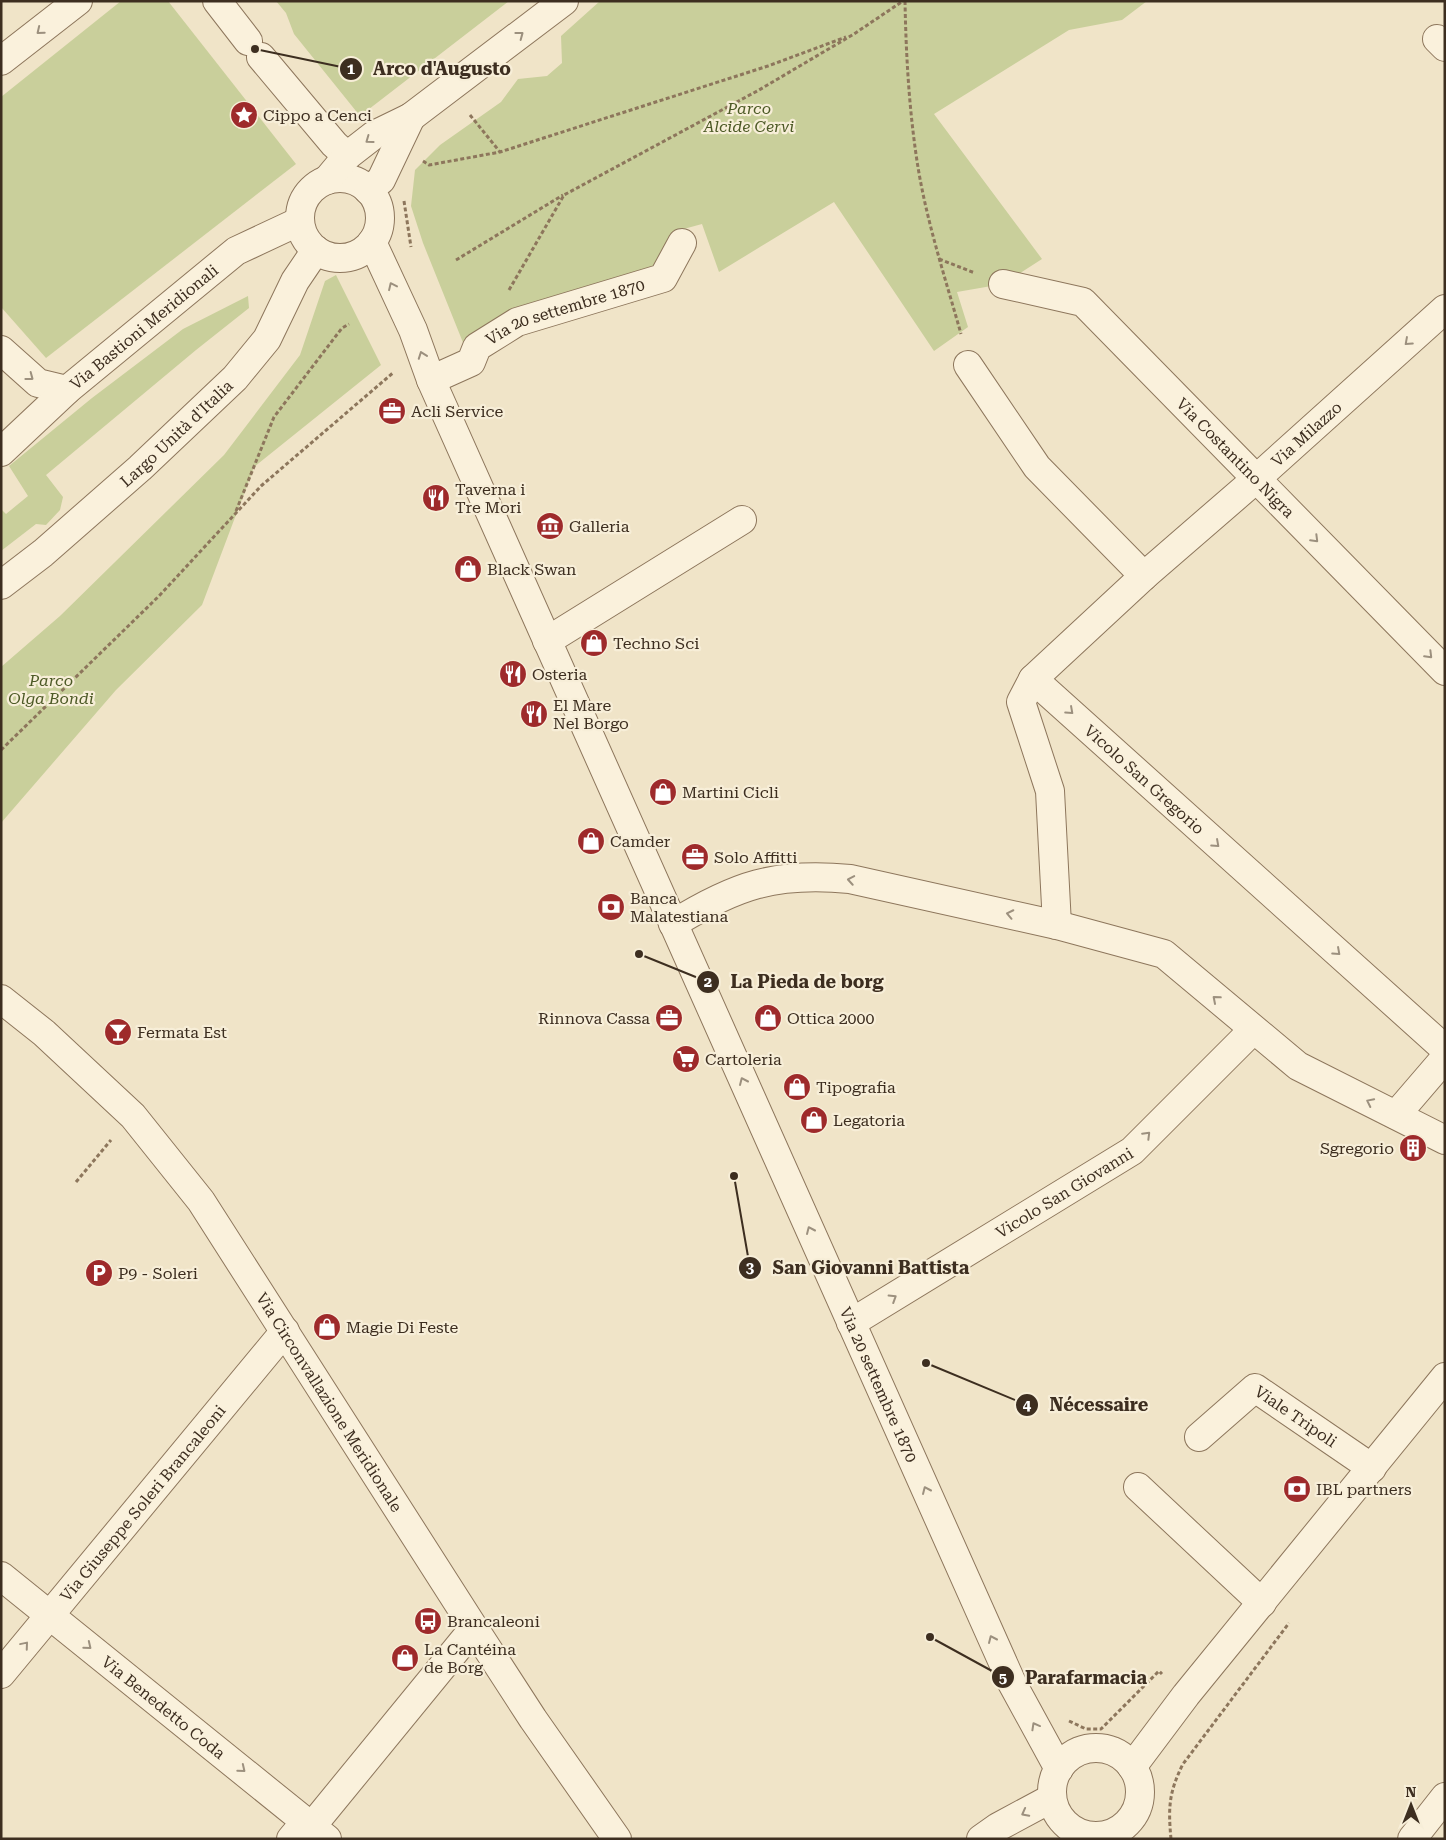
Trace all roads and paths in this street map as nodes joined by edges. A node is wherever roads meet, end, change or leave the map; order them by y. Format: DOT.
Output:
graph roads {
  1 [pos="78,1"];
  2 [pos="217,1"];
  3 [pos="564,1"];
  4 [pos="904,1"];
  5 [pos="854,34"];
  6 [pos="1,61"];
  7 [pos="470,114"];
  8 [pos="412,117"];
  9 [pos="500,152"];
  10 [pos="347,156"];
  11 [pos="416,157"];
  12 [pos="328,180"];
  13 [pos="368,190"];
  14 [pos="564,195"];
  15 [pos="300,221"];
  16 [pos="372,242"];
  17 [pos="682,243"];
  18 [pos="316,250"];
  19 [pos="938,259"];
  20 [pos="456,260"];
  21 [pos="1003,284"];
  22 [pos="506,297"];
  23 [pos="1445,309"];
  24 [pos="349,324"];
  25 [pos="1,350"];
  26 [pos="968,365"];
  27 [pos="398,369"];
  28 [pos="430,380"];
  29 [pos="67,390"];
  30 [pos="1,452"];
  31 [pos="1256,479"];
  32 [pos="235,514"];
  33 [pos="742,520"];
  34 [pos="1144,576"];
  35 [pos="1,584"];
  36 [pos="547,641"];
  37 [pos="1445,671"];
  38 [pos="1033,679"];
  39 [pos="1,750"];
  40 [pos="673,924"];
  41 [pos="1057,925"];
  42 [pos="1,999"];
  43 [pos="1253,1030"];
  44 [pos="1445,1049"];
  45 [pos="1445,1058"];
  46 [pos="1396,1115"];
  47 [pos="111,1140"];
  48 [pos="1445,1140"];
  49 [pos="76,1182"];
  50 [pos="851,1323"];
  51 [pos="285,1331"];
  52 [pos="1445,1377"];
  53 [pos="1199,1437"];
  54 [pos="1372,1468"];
  55 [pos="1138,1487"];
  56 [pos="1,1576"];
  57 [pos="1262,1603"];
  58 [pos="50,1616"];
  59 [pos="474,1628"];
  60 [pos="1,1674"];
  61 [pos="1214,1720"];
  62 [pos="1132,1768"];
  63 [pos="1059,1769"];
  64 [pos="1445,1797"];
  65 [pos="1052,1798"];
  66 [pos="309,1831"];
  67 [pos="992,1835"];
  68 [pos="1111,1836"];
  69 [pos="617,1839"];
  70 [pos="1171,1839"];
  71 [pos="1412,1839"];
  1 -- 6 [label="street, one-way"];
  2 -- 10 [label="street"];
  8 -- 3 [label="street, one-way"];
  4 -- 5 [label="path"];
  4 -- 19 [label="path"];
  5 -- 9 [label="path"];
  5 -- 14 [label="path"];
  7 -- 9 [label="path"];
  8 -- 10 [label="street, one-way"];
  8 -- 13 [label="street"];
  9 -- 11 [label="path"];
  10 -- 12 [label="street"];
  12 -- 13 [label="street"];
  12 -- 15 [label="street"];
  13 -- 16 [label="street"];
  14 -- 20 [label="path"];
  14 -- 22 [label="path"];
  15 -- 18 [label="street"];
  15 -- 29 [label="street, Via Bastioni Meridionali"];
  16 -- 18 [label="street"];
  28 -- 16 [label="street, one-way"];
  17 -- 28 [label="street, Via 20 settembre 1870"];
  18 -- 35 [label="street, Largo Unità d'Italia"];
  19 -- 21 [label="path"];
  19 -- 26 [label="path"];
  21 -- 31 [label="street, Via Costantino Nigra"];
  23 -- 31 [label="street, Via Milazzo, one-way"];
  24 -- 32 [label="path"];
  25 -- 29 [label="street, one-way"];
  26 -- 34 [label="street"];
  27 -- 32 [label="path"];
  28 -- 36 [label="street, Via 20 settembre 1870"];
  29 -- 30 [label="street, Via Bastioni Meridionali"];
  31 -- 34 [label="street, Via Milazzo"];
  31 -- 37 [label="street, Via Costantino Nigra, one-way"];
  32 -- 39 [label="path"];
  33 -- 36 [label="street"];
  34 -- 38 [label="street, Via Milazzo"];
  36 -- 40 [label="street, Via 20 settembre 1870"];
  38 -- 41 [label="street"];
  38 -- 44 [label="street, Vicolo San Gregorio, one-way"];
  41 -- 40 [label="street, one-way"];
  50 -- 40 [label="street, Via 20 settembre 1870, one-way"];
  43 -- 41 [label="street, one-way"];
  42 -- 51 [label="street, Via Circonvallazione Meridionale"];
  46 -- 43 [label="street, one-way"];
  50 -- 43 [label="street, Vicolo San Giovanni, one-way"];
  45 -- 46 [label="street"];
  46 -- 48 [label="street"];
  47 -- 49 [label="path"];
  63 -- 50 [label="street, Via 20 settembre 1870, one-way"];
  51 -- 58 [label="street, Via Giuseppe Soleri Brancaleoni"];
  51 -- 59 [label="street, Via Circonvallazione Meridionale"];
  52 -- 54 [label="street"];
  53 -- 54 [label="street, Viale Tripoli"];
  54 -- 57 [label="street"];
  55 -- 57 [label="street"];
  56 -- 58 [label="street, Via Benedetto Coda"];
  57 -- 62 [label="street"];
  60 -- 58 [label="street, Via Giuseppe Soleri Brancaleoni, one-way"];
  58 -- 66 [label="street, Via Benedetto Coda, one-way"];
  59 -- 66 [label="street"];
  59 -- 69 [label="street, Via Circonvallazione Meridionale"];
  61 -- 70 [label="path"];
  62 -- 63 [label="street"];
  62 -- 68 [label="street"];
  63 -- 65 [label="street"];
  64 -- 71 [label="street"];
  65 -- 67 [label="street, one-way"];
  65 -- 68 [label="street"];
}
